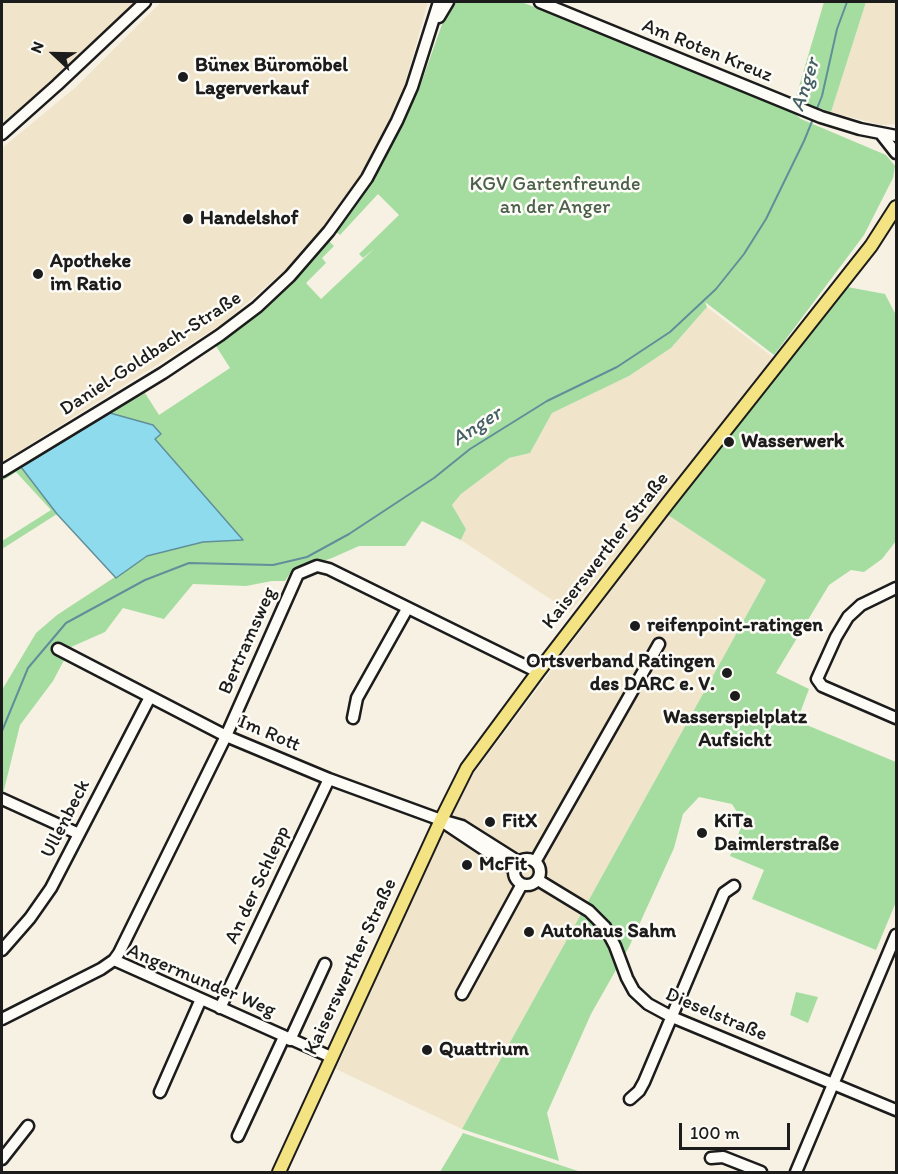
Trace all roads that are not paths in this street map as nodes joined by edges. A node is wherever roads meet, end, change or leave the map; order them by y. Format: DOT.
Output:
graph roads {
  1 [pos="145,2"];
  2 [pos="439,2"];
  3 [pos="448,2"];
  4 [pos="529,2"];
  5 [pos="540,2"];
  6 [pos="573,16"];
  7 [pos="427,45"];
  8 [pos="897,130"];
  9 [pos="2,134"];
  10 [pos="881,134"];
  11 [pos="897,136"];
  12 [pos="897,153"];
  13 [pos="897,207"];
  14 [pos="2,471"];
  15 [pos="897,588"];
  16 [pos="407,609"];
  17 [pos="659,644"];
  18 [pos="58,649"];
  19 [pos="538,672"];
  20 [pos="150,697"];
  21 [pos="353,718"];
  22 [pos="897,718"];
  23 [pos="226,736"];
  24 [pos="328,779"];
  25 [pos="2,799"];
  26 [pos="441,820"];
  27 [pos="79,834"];
  28 [pos="535,862"];
  29 [pos="517,866"];
  30 [pos="538,880"];
  31 [pos="522,884"];
  32 [pos="734,886"];
  33 [pos="897,934"];
  34 [pos="2,950"];
  35 [pos="114,960"];
  36 [pos="325,964"];
  37 [pos="462,994"];
  38 [pos="201,999"];
  39 [pos="220,1008"];
  40 [pos="672,1017"];
  41 [pos="2,1019"];
  42 [pos="287,1038"];
  43 [pos="331,1057"];
  44 [pos="835,1084"];
  45 [pos="160,1092"];
  46 [pos="630,1099"];
  47 [pos="897,1110"];
  48 [pos="28,1126"];
  49 [pos="238,1136"];
  50 [pos="711,1158"];
  51 [pos="2,1159"];
  52 [pos="279,1173"];
  53 [pos="761,1173"];
  54 [pos="796,1173"];
  1 -- 9 [label="street"];
  2 -- 7 [label="street, Daniel-Goldbach-Straße"];
  3 -- 7 [label="street"];
  4 -- 6 [label="street"];
  5 -- 6 [label="street, Am Roten Kreuz"];
  6 -- 10 [label="street, Am Roten Kreuz"];
  7 -- 14 [label="street, Daniel-Goldbach-Straße"];
  8 -- 10 [label="street"];
  10 -- 11 [label="street, Am Roten Kreuz"];
  10 -- 12 [label="street"];
  13 -- 19 [label="main road, Kaiserswerther Straße"];
  15 -- 22 [label="street"];
  16 -- 19 [label="street, Bertramsweg"];
  16 -- 21 [label="street"];
  16 -- 23 [label="street, Bertramsweg"];
  17 -- 28 [label="street"];
  18 -- 20 [label="street, Im Rott"];
  19 -- 26 [label="main road, Kaiserswerther Straße"];
  20 -- 23 [label="street, Im Rott"];
  20 -- 27 [label="street, Ullenbeck"];
  23 -- 24 [label="street, Im Rott"];
  23 -- 35 [label="street, Bertramsweg"];
  24 -- 26 [label="street, Im Rott"];
  24 -- 39 [label="street, An der Schlepp"];
  25 -- 27 [label="street"];
  26 -- 29 [label="street"];
  26 -- 43 [label="main road, Kaiserswerther Straße"];
  27 -- 34 [label="street, Ullenbeck"];
  28 -- 29 [label="street"];
  28 -- 30 [label="street"];
  29 -- 31 [label="street"];
  30 -- 31 [label="street"];
  30 -- 40 [label="street, Dieselstraße"];
  31 -- 37 [label="street"];
  32 -- 40 [label="street"];
  33 -- 44 [label="street"];
  35 -- 38 [label="street, Angermunder Weg"];
  35 -- 41 [label="street, Angermunder Weg"];
  36 -- 42 [label="street, Angermunder Weg"];
  38 -- 39 [label="street, Angermunder Weg"];
  38 -- 45 [label="street"];
  39 -- 42 [label="street, Angermunder Weg"];
  40 -- 44 [label="street, Dieselstraße"];
  40 -- 46 [label="street"];
  42 -- 43 [label="street, Angermunder Weg"];
  42 -- 49 [label="street"];
  43 -- 52 [label="main road, Kaiserswerther Straße"];
  44 -- 47 [label="street, Dieselstraße"];
  44 -- 54 [label="street"];
  48 -- 51 [label="street"];
  50 -- 53 [label="street"];
}
